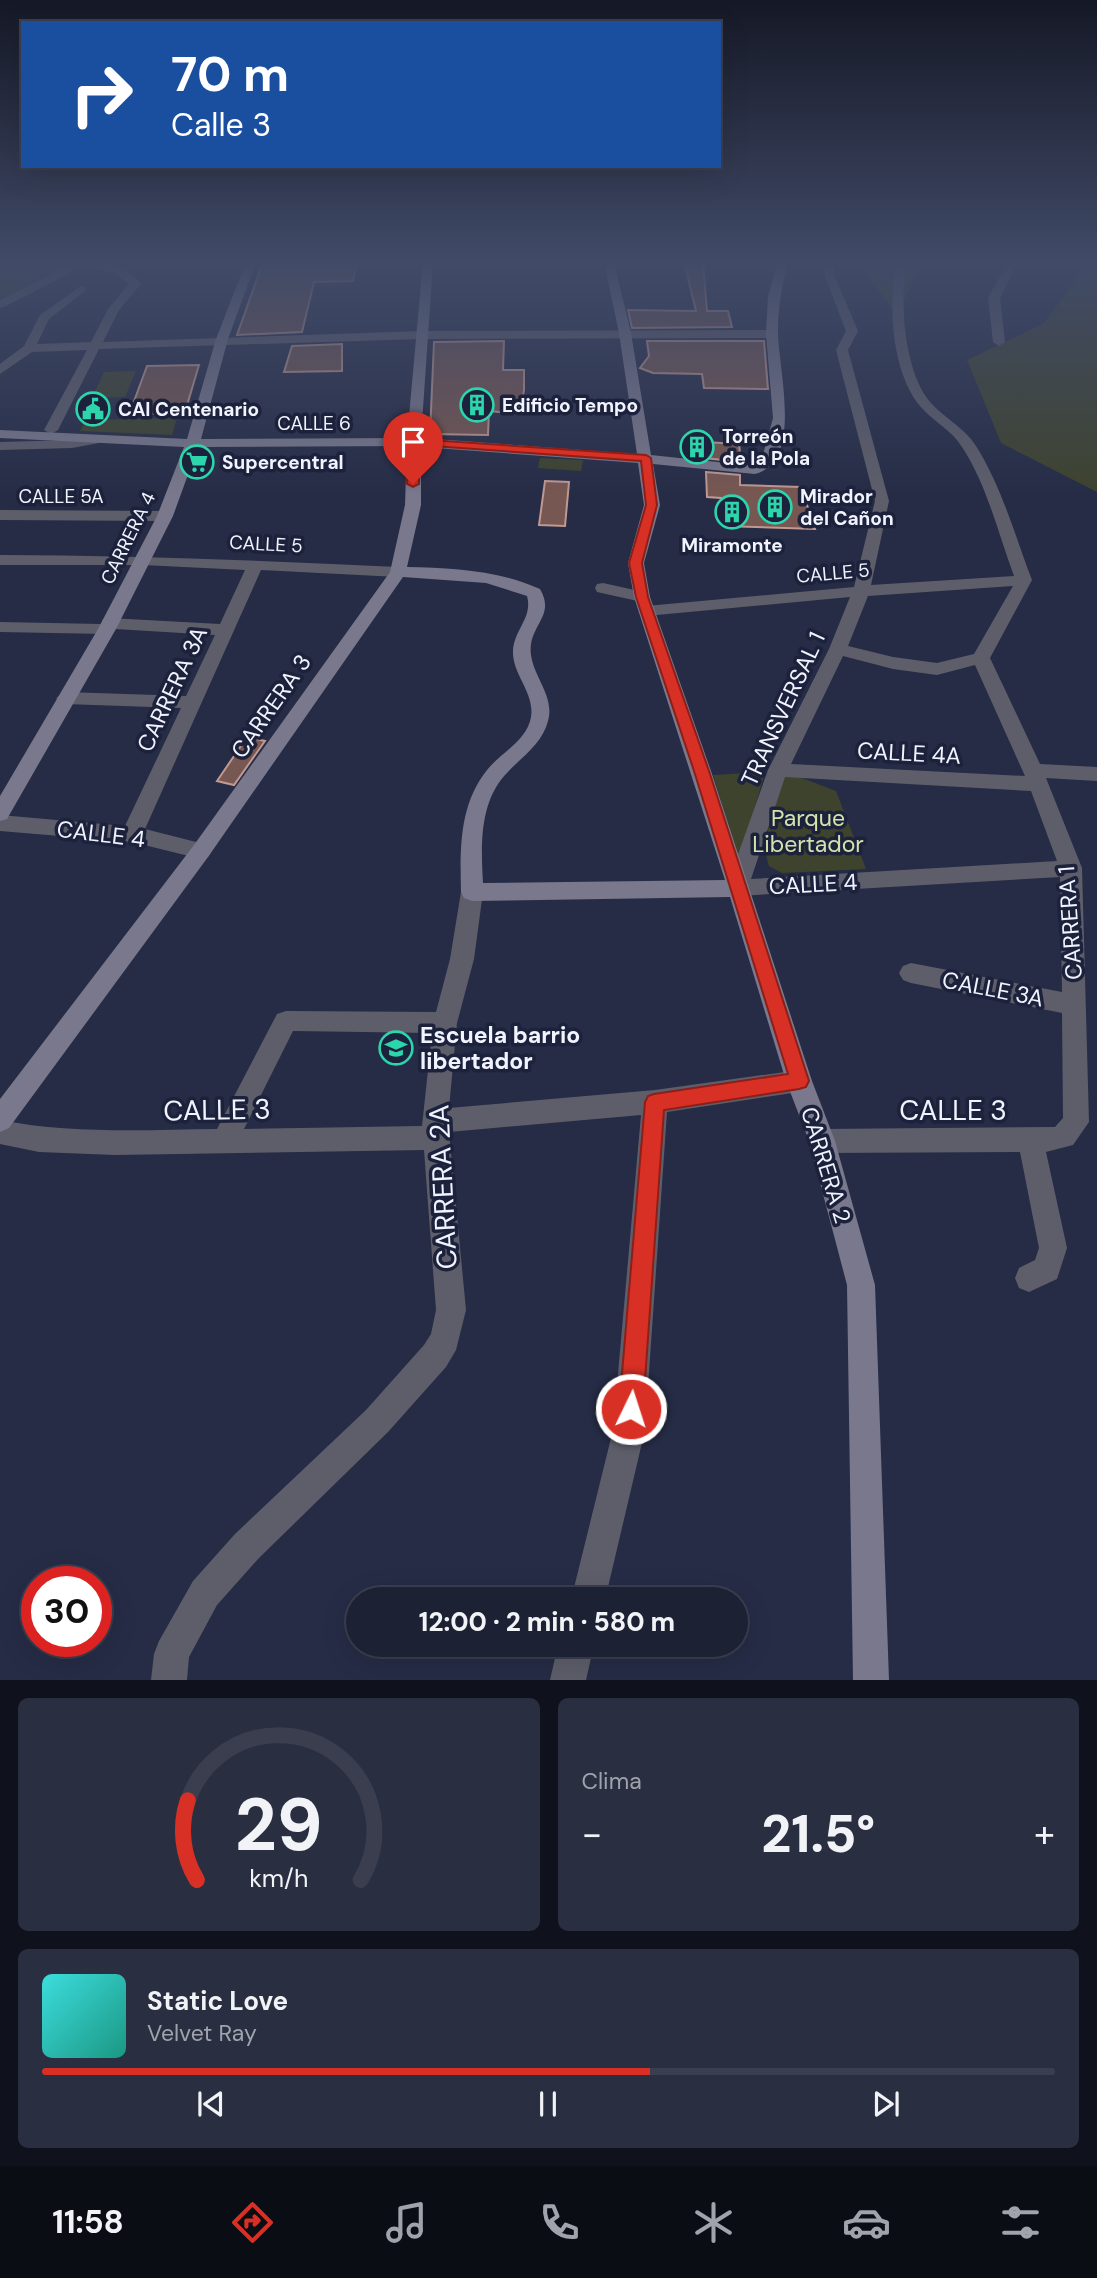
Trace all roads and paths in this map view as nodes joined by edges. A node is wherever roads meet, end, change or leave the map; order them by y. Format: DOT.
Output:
graph roads {
  1 [pos="33,340"];
  2 [pos="99,340"];
  3 [pos="193,340"];
  4 [pos="222,340"];
  5 [pos="421,340"];
  6 [pos="626,340"];
  7 [pos="773,340"];
  8 [pos="847,340"];
  9 [pos="902,340"];
  10 [pos="97,345"];
  11 [pos="29,348"];
  12 [pos="0,370"];
  13 [pos="0,427"];
  14 [pos="51,430"];
  15 [pos="0,434"];
  16 [pos="94,440"];
  17 [pos="193,442"];
  18 [pos="414,442"];
  19 [pos="0,446"];
  20 [pos="646,458"];
  21 [pos="0,515"];
  22 [pos="165,516"];
  23 [pos="0,560"];
  24 [pos="143,560"];
  25 [pos="256,564"];
  26 [pos="398,572"];
  27 [pos="1024,580"];
  28 [pos="603,588"];
  29 [pos="528,589"];
  30 [pos="861,591"];
  31 [pos="644,604"];
  32 [pos="108,626"];
  33 [pos="0,627"];
  34 [pos="226,630"];
  35 [pos="838,649"];
  36 [pos="981,658"];
  37 [pos="65,698"];
  38 [pos="191,702"];
  39 [pos="778,769"];
  40 [pos="1097,774"];
  41 [pos="1036,777"];
  42 [pos="0,814"];
  43 [pos="0,823"];
  44 [pos="132,834"];
  45 [pos="201,851"];
  46 [pos="1071,868"];
  47 [pos="737,888"];
  48 [pos="472,892"];
  49 [pos="911,973"];
  50 [pos="1075,1005"];
  51 [pos="445,1023"];
  52 [pos="799,1081"];
  53 [pos="654,1102"];
  54 [pos="0,1120"];
  55 [pos="1076,1122"];
  56 [pos="436,1129"];
  57 [pos="0,1132"];
  58 [pos="822,1141"];
  59 [pos="224,1142"];
  60 [pos="1031,1142"];
  61 [pos="1029,1278"];
  62 [pos="591,1587"];
  63 [pos="573,1657"];
  64 [pos="169,1678"];
  65 [pos="568,1679"];
  66 [pos="871,1679"];
  1 -- 11 [label="street"];
  2 -- 10 [label="street"];
  3 -- 10 [label="street"];
  4 -- 17 [label="street, CARRERA 4"];
  5 -- 18 [label="street, CARRERA 3"];
  6 -- 20 [label="street, CARRERA 2"];
  7 -- 20 [label="street, CALLE 6"];
  8 -- 30 [label="street"];
  9 -- 27 [label="street"];
  10 -- 11 [label="street"];
  10 -- 14 [label="street"];
  11 -- 12 [label="street"];
  13 -- 14 [label="street, CALLE 6"];
  14 -- 17 [label="street, CALLE 6"];
  15 -- 16 [label="street, CALLE 6"];
  16 -- 17 [label="street, CALLE 6"];
  16 -- 19 [label="street, CALLE 6"];
  17 -- 18 [label="street, CALLE 6"];
  17 -- 22 [label="street, CARRERA 4"];
  18 -- 20 [label="street, CALLE 6"];
  18 -- 26 [label="street, CARRERA 3"];
  20 -- 31 [label="street, CARRERA 2"];
  21 -- 22 [label="street, CALLE 5A"];
  22 -- 24 [label="street, CARRERA 4"];
  23 -- 24 [label="street, CALLE 5"];
  24 -- 25 [label="street, CALLE 5"];
  24 -- 32 [label="street, CARRERA 4"];
  25 -- 26 [label="street, CALLE 5"];
  25 -- 34 [label="street, CARRERA 3A"];
  26 -- 29 [label="street, CALLE 5"];
  26 -- 45 [label="street, CARRERA 3"];
  27 -- 30 [label="street, CALLE 5"];
  27 -- 36 [label="street"];
  28 -- 31 [label="street, CALLE 5"];
  29 -- 48 [label="street, CARRERA 2A"];
  30 -- 31 [label="street, CALLE 5"];
  30 -- 35 [label="street, TRANSVERSAL 1"];
  31 -- 47 [label="street, CARRERA 2"];
  32 -- 33 [label="street"];
  32 -- 34 [label="street"];
  32 -- 37 [label="street, CARRERA 4"];
  34 -- 38 [label="street, CARRERA 3A"];
  35 -- 36 [label="street"];
  35 -- 39 [label="street, TRANSVERSAL 1"];
  36 -- 41 [label="street, CARRERA 1"];
  37 -- 38 [label="street"];
  37 -- 42 [label="street, CARRERA 4"];
  38 -- 44 [label="street, CARRERA 3A"];
  39 -- 41 [label="street, CALLE 4A"];
  39 -- 47 [label="street, TRANSVERSAL 1"];
  40 -- 41 [label="street, CALLE 4A"];
  41 -- 46 [label="street, CARRERA 1"];
  43 -- 44 [label="street, CALLE 4"];
  44 -- 45 [label="street, CALLE 4"];
  45 -- 54 [label="street, CARRERA 3"];
  46 -- 47 [label="street, CALLE 4"];
  46 -- 50 [label="street, CARRERA 1"];
  47 -- 48 [label="street, CALLE 4"];
  47 -- 52 [label="street, CARRERA 2"];
  48 -- 51 [label="street, CARRERA 2A"];
  49 -- 50 [label="street, CALLE 3A"];
  50 -- 55 [label="street, CARRERA 1"];
  51 -- 56 [label="street, CARRERA 2A"];
  51 -- 59 [label="street"];
  52 -- 53 [label="street, CALLE 3"];
  52 -- 58 [label="street, CARRERA 2"];
  53 -- 56 [label="street, CALLE 3"];
  53 -- 62 [label="street"];
  55 -- 60 [label="street, CALLE 3"];
  56 -- 59 [label="street, CALLE 3"];
  56 -- 64 [label="street, CARRERA 2A"];
  57 -- 59 [label="street, CALLE 3"];
  58 -- 60 [label="street, CALLE 3"];
  58 -- 66 [label="street, CARRERA 2"];
  60 -- 61 [label="street"];
  63 -- 65 [label="street"];
}
